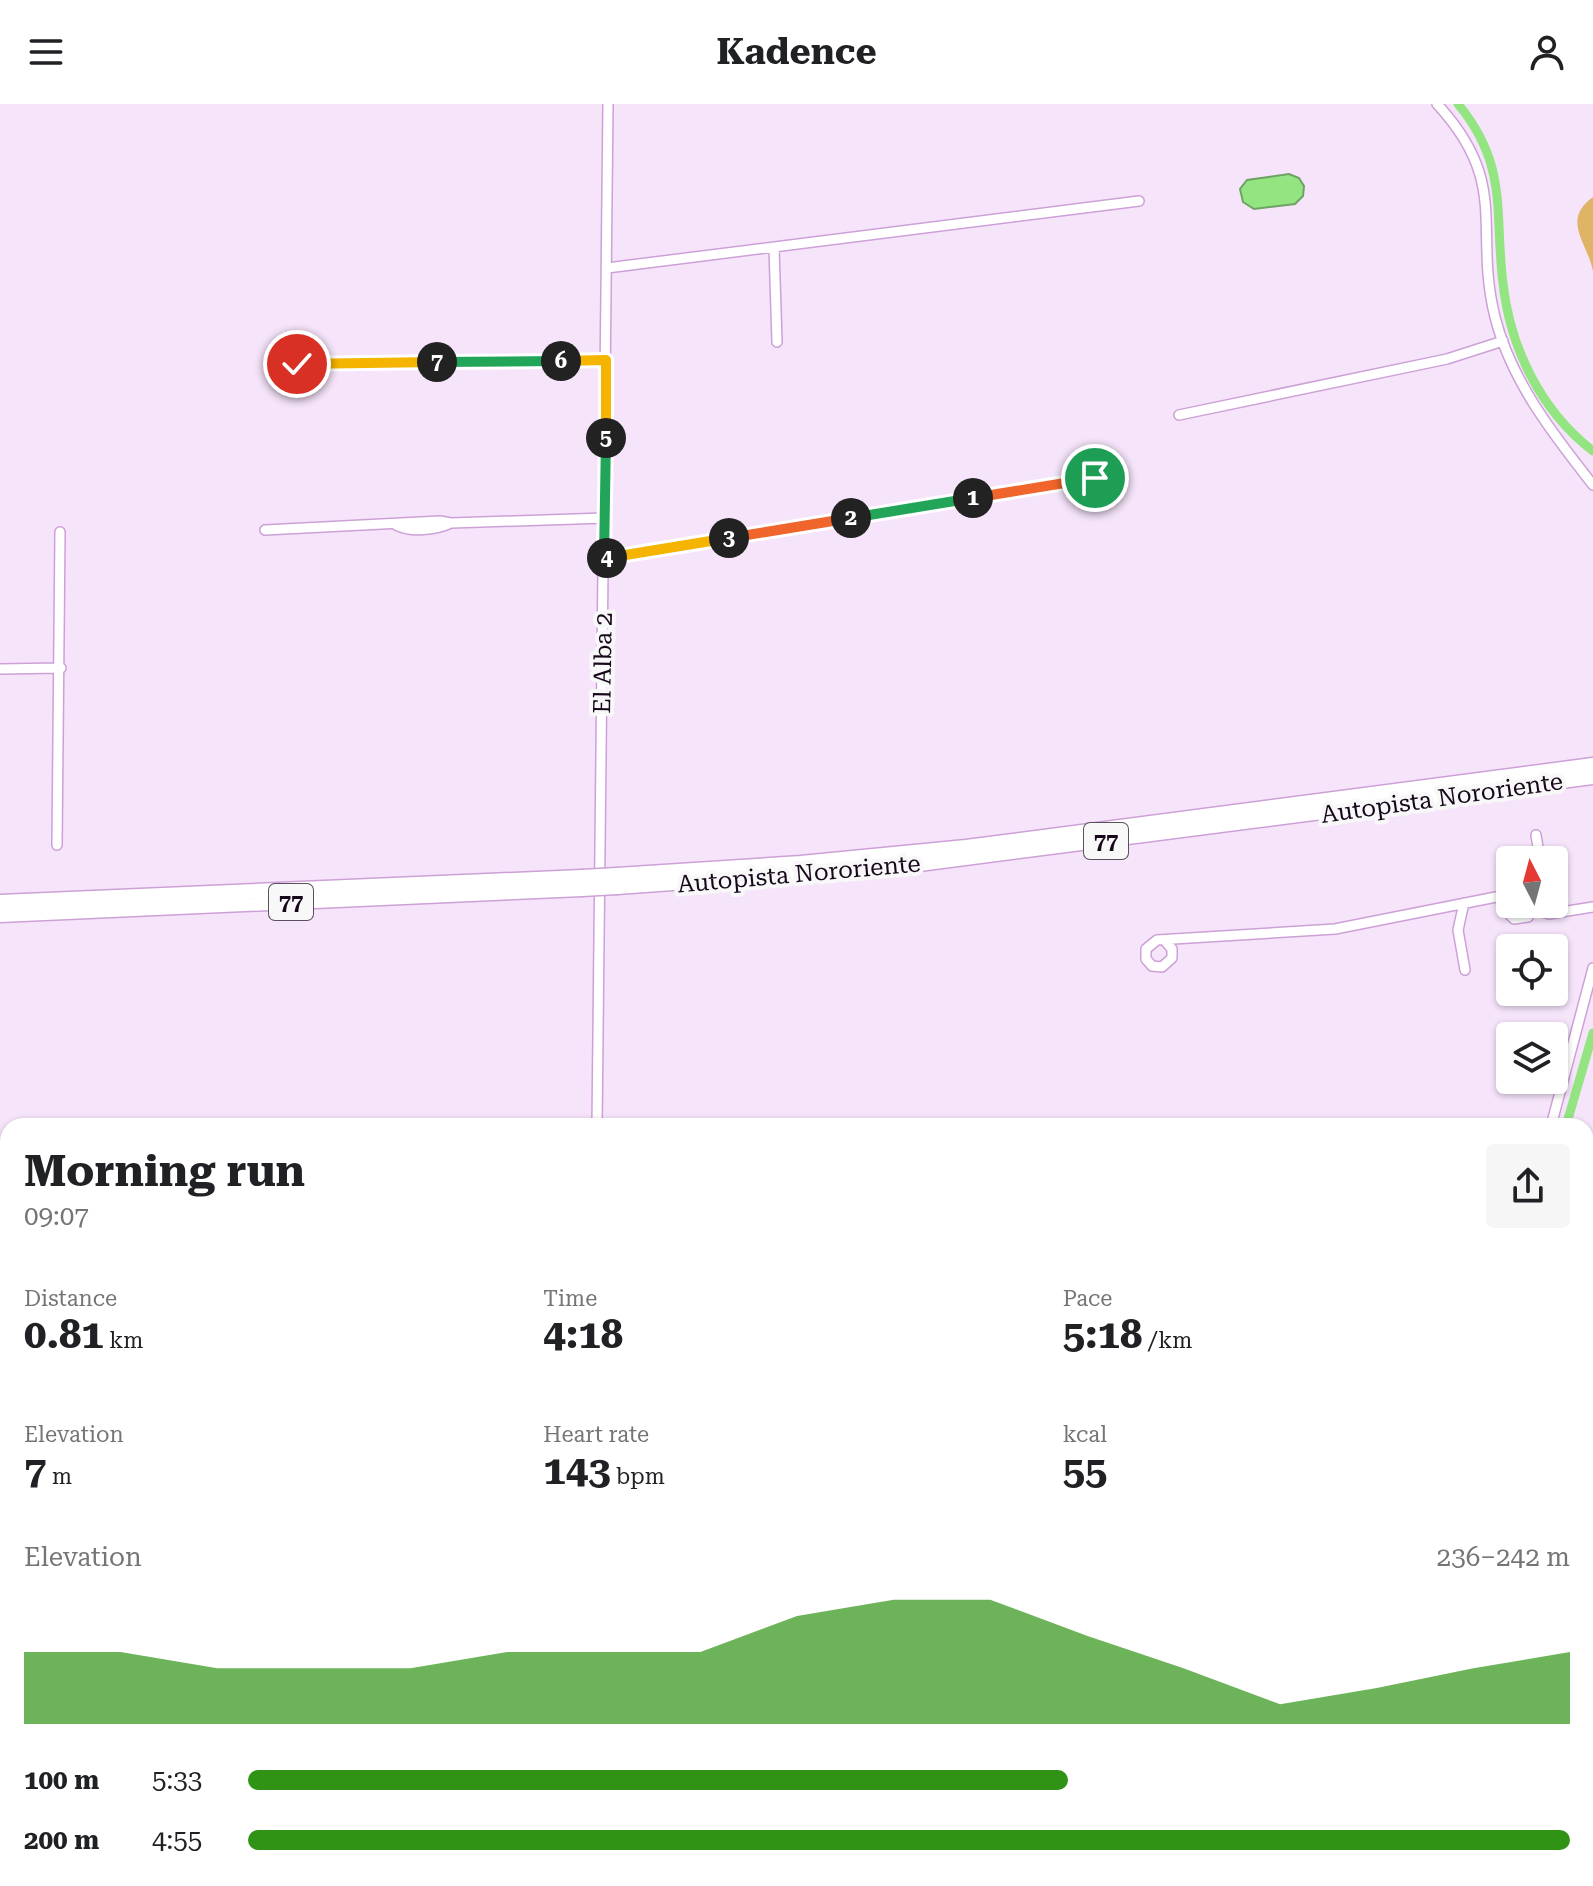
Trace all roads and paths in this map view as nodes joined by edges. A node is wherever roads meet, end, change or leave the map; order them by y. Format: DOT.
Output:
graph roads {
  1 [pos="608,104"];
  2 [pos="1437,104"];
  3 [pos="1139,201"];
  4 [pos="774,247"];
  5 [pos="607,268"];
  6 [pos="1503,341"];
  7 [pos="777,342"];
  8 [pos="606,360"];
  9 [pos="297,364"];
  10 [pos="1179,415"];
  11 [pos="1095,478"];
  12 [pos="1593,485"];
  13 [pos="605,518"];
  14 [pos="265,530"];
  15 [pos="60,532"];
  16 [pos="604,558"];
  17 [pos="61,668"];
  18 [pos="0,669"];
  19 [pos="1593,765"];
  20 [pos="1593,777"];
  21 [pos="1536,835"];
  22 [pos="57,845"];
  23 [pos="1538,846"];
  24 [pos="617,881"];
  25 [pos="582,883"];
  26 [pos="1496,899"];
  27 [pos="0,902"];
  28 [pos="1464,903"];
  29 [pos="1593,907"];
  30 [pos="1568,912"];
  31 [pos="0,915"];
  32 [pos="1166,942"];
  33 [pos="1593,968"];
  34 [pos="1465,970"];
  35 [pos="597,1118"];
  36 [pos="1553,1118"];
  1 -- 5 [label="street, El Alba 2"];
  2 -- 6 [label="street"];
  3 -- 4 [label="street"];
  4 -- 5 [label="street"];
  4 -- 7 [label="street"];
  5 -- 8 [label="street, El Alba 2"];
  6 -- 10 [label="street"];
  6 -- 12 [label="street"];
  8 -- 9 [label="street"];
  8 -- 13 [label="street, El Alba 2"];
  11 -- 16 [label="street"];
  13 -- 14 [label="street"];
  13 -- 16 [label="street, El Alba 2"];
  15 -- 17 [label="street"];
  16 -- 35 [label="street, El Alba 2"];
  17 -- 18 [label="street"];
  17 -- 22 [label="street"];
  19 -- 24 [label="highway, Autopista Nororiente / 77"];
  20 -- 24 [label="highway, Autopista Nororiente / 77"];
  21 -- 23 [label="street"];
  24 -- 25 [label="highway, Autopista Nororiente / 77, bridge"];
  25 -- 27 [label="highway, Autopista Nororiente / 77"];
  25 -- 31 [label="highway, Autopista Nororiente / 77"];
  26 -- 28 [label="street"];
  28 -- 32 [label="street"];
  28 -- 34 [label="street"];
  29 -- 30 [label="street"];
  33 -- 36 [label="street"];
}
